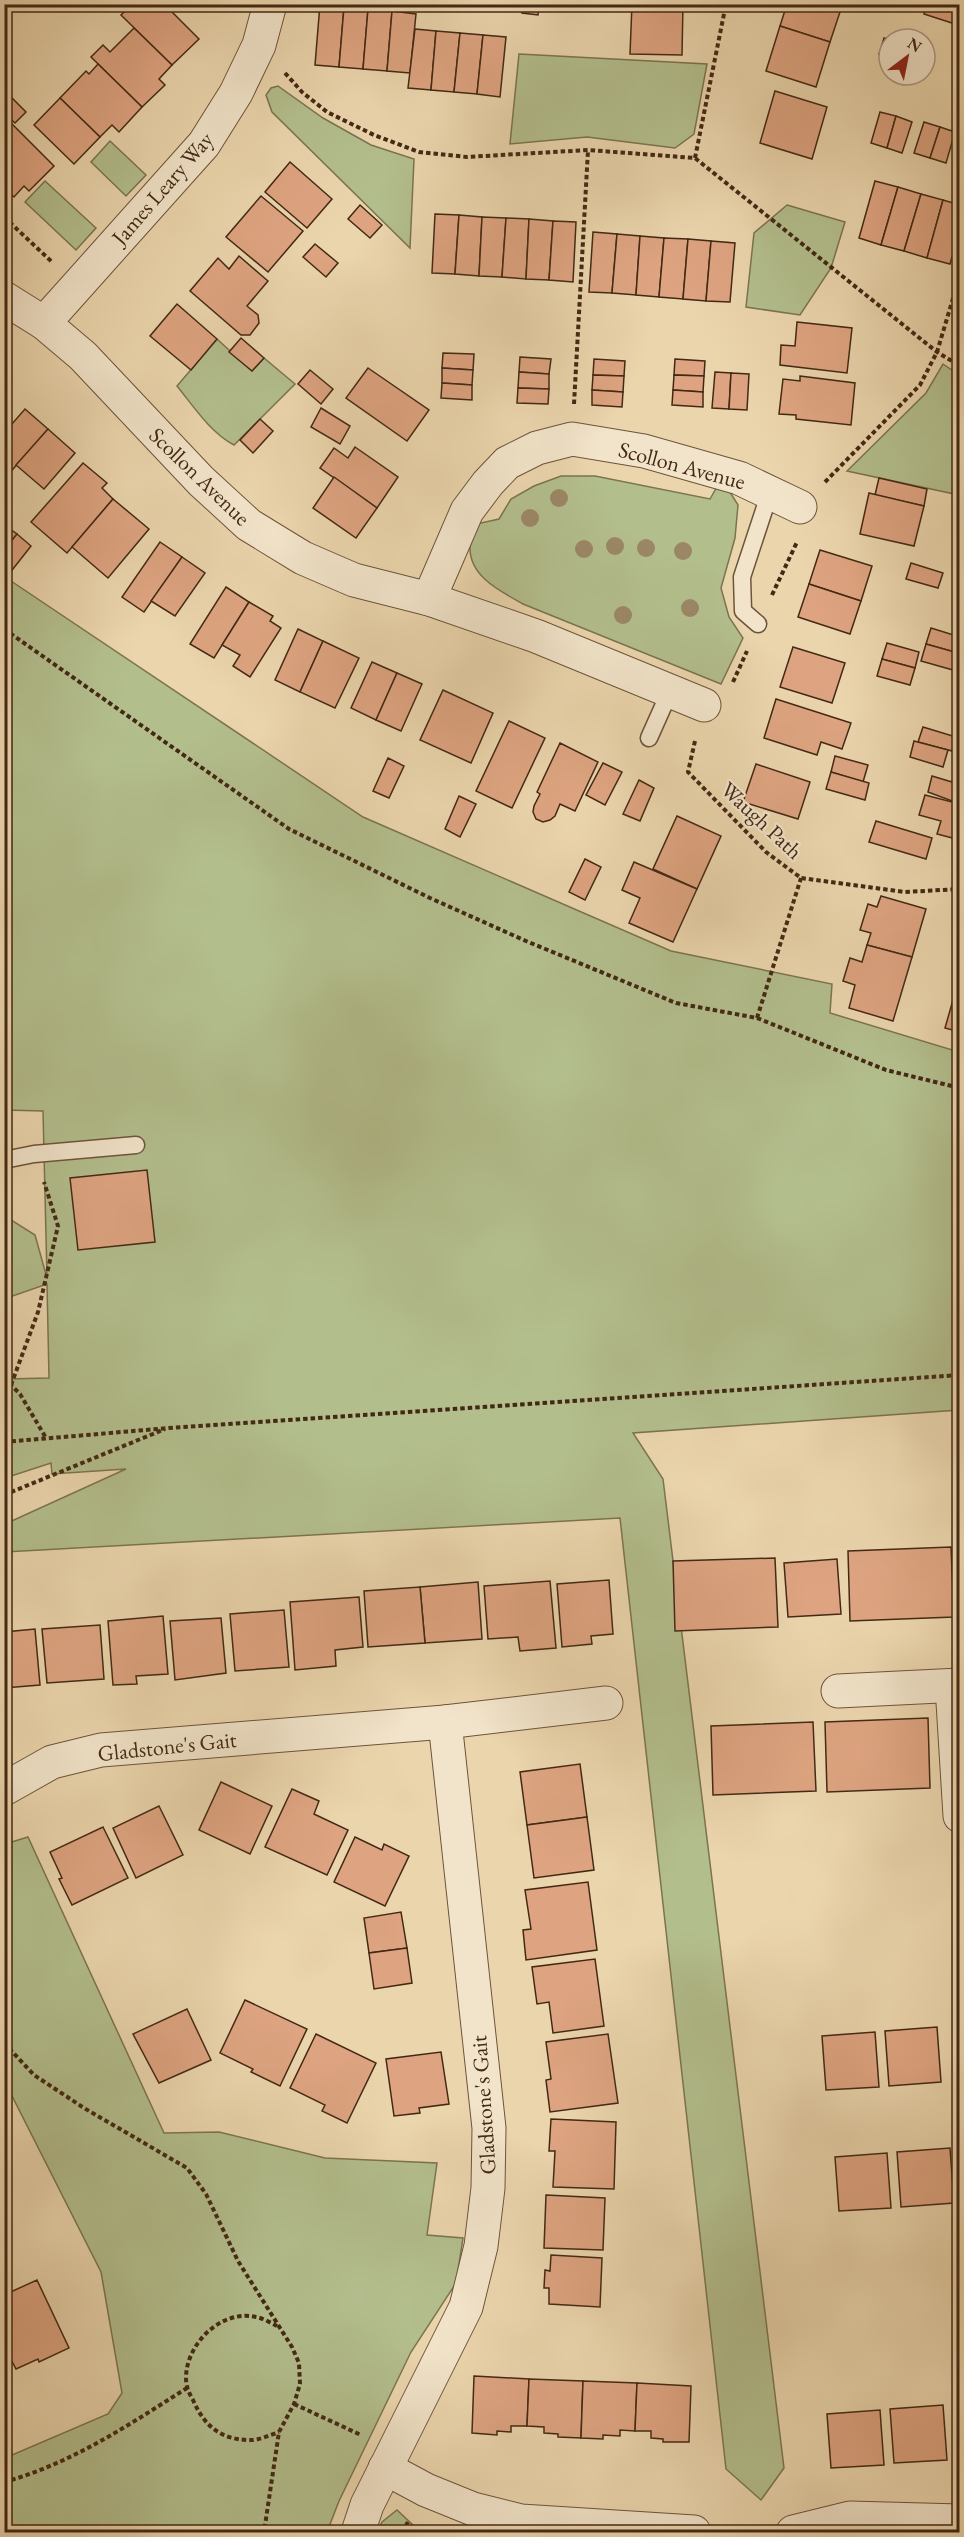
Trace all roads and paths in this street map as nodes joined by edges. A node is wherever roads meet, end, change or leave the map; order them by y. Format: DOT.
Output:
graph roads {
  1 [pos="270,4"];
  2 [pos="726,4"];
  3 [pos="259,45"];
  4 [pos="588,150"];
  5 [pos="695,158"];
  6 [pos="4,217"];
  7 [pos="960,275"];
  8 [pos="77,286"];
  9 [pos="4,298"];
  10 [pos="44,324"];
  11 [pos="937,352"];
  12 [pos="960,366"];
  13 [pos="572,439"];
  14 [pos="770,492"];
  15 [pos="800,507"];
  16 [pos="429,599"];
  17 [pos="758,624"];
  18 [pos="4,629"];
  19 [pos="670,691"];
  20 [pos="704,705"];
  21 [pos="649,738"];
  22 [pos="801,878"];
  23 [pos="960,889"];
  24 [pos="757,1018"];
  25 [pos="960,1088"];
  26 [pos="136,1144"];
  27 [pos="34,1154"];
  28 [pos="4,1160"];
  29 [pos="960,1375"];
  30 [pos="4,1378"];
  31 [pos="11,1384"];
  32 [pos="169,1428"];
  33 [pos="46,1438"];
  34 [pos="4,1442"];
  35 [pos="4,1495"];
  36 [pos="956,1686"];
  37 [pos="838,1691"];
  38 [pos="606,1703"];
  39 [pos="445,1722"];
  40 [pos="4,1789"];
  41 [pos="960,1816"];
  42 [pos="4,2043"];
  43 [pos="278,2327"];
  44 [pos="187,2388"];
  45 [pos="294,2404"];
  46 [pos="279,2432"];
  47 [pos="390,2460"];
  48 [pos="4,2482"];
  49 [pos="960,2521"];
  50 [pos="635,2531"];
  51 [pos="264,2532"];
  52 [pos="358,2532"];
  53 [pos="689,2532"];
  54 [pos="694,2532"];
  55 [pos="793,2532"];
  1 -- 3 [label="street, James Leary Way"];
  2 -- 5 [label="path"];
  3 -- 4 [label="path"];
  3 -- 8 [label="street, James Leary Way"];
  4 -- 5 [label="path"];
  4 -- 13 [label="path"];
  5 -- 11 [label="path"];
  6 -- 8 [label="path"];
  7 -- 11 [label="path"];
  8 -- 10 [label="street, James Leary Way"];
  9 -- 10 [label="street, Scollon Avenue"];
  10 -- 16 [label="street, Scollon Avenue"];
  11 -- 12 [label="path"];
  11 -- 15 [label="path"];
  13 -- 14 [label="street, Scollon Avenue"];
  13 -- 16 [label="street, Scollon Avenue"];
  14 -- 15 [label="street, Scollon Avenue"];
  14 -- 17 [label="lane"];
  16 -- 19 [label="street, Scollon Avenue"];
  18 -- 24 [label="path"];
  19 -- 20 [label="street, Scollon Avenue"];
  19 -- 21 [label="lane"];
  20 -- 22 [label="path, Waugh Path"];
  22 -- 23 [label="path, Waugh Path"];
  22 -- 24 [label="path"];
  24 -- 25 [label="path"];
  26 -- 27 [label="lane"];
  27 -- 28 [label="lane"];
  27 -- 31 [label="path"];
  29 -- 32 [label="path"];
  30 -- 31 [label="path"];
  31 -- 33 [label="path"];
  32 -- 33 [label="path"];
  32 -- 35 [label="path"];
  33 -- 34 [label="path"];
  36 -- 37 [label="street"];
  36 -- 41 [label="street"];
  38 -- 39 [label="street, Gladstone's Gait"];
  39 -- 40 [label="street, Gladstone's Gait"];
  39 -- 47 [label="street, Gladstone's Gait"];
  42 -- 43 [label="path"];
  43 -- 44 [label="path"];
  43 -- 45 [label="path"];
  44 -- 46 [label="path"];
  44 -- 48 [label="path"];
  45 -- 46 [label="path"];
  45 -- 47 [label="path"];
  46 -- 51 [label="path"];
  47 -- 50 [label="street"];
  47 -- 52 [label="street, Gladstone's Gait"];
  49 -- 55 [label="street"];
  50 -- 53 [label="street"];
  53 -- 54 [label="street"];
}
